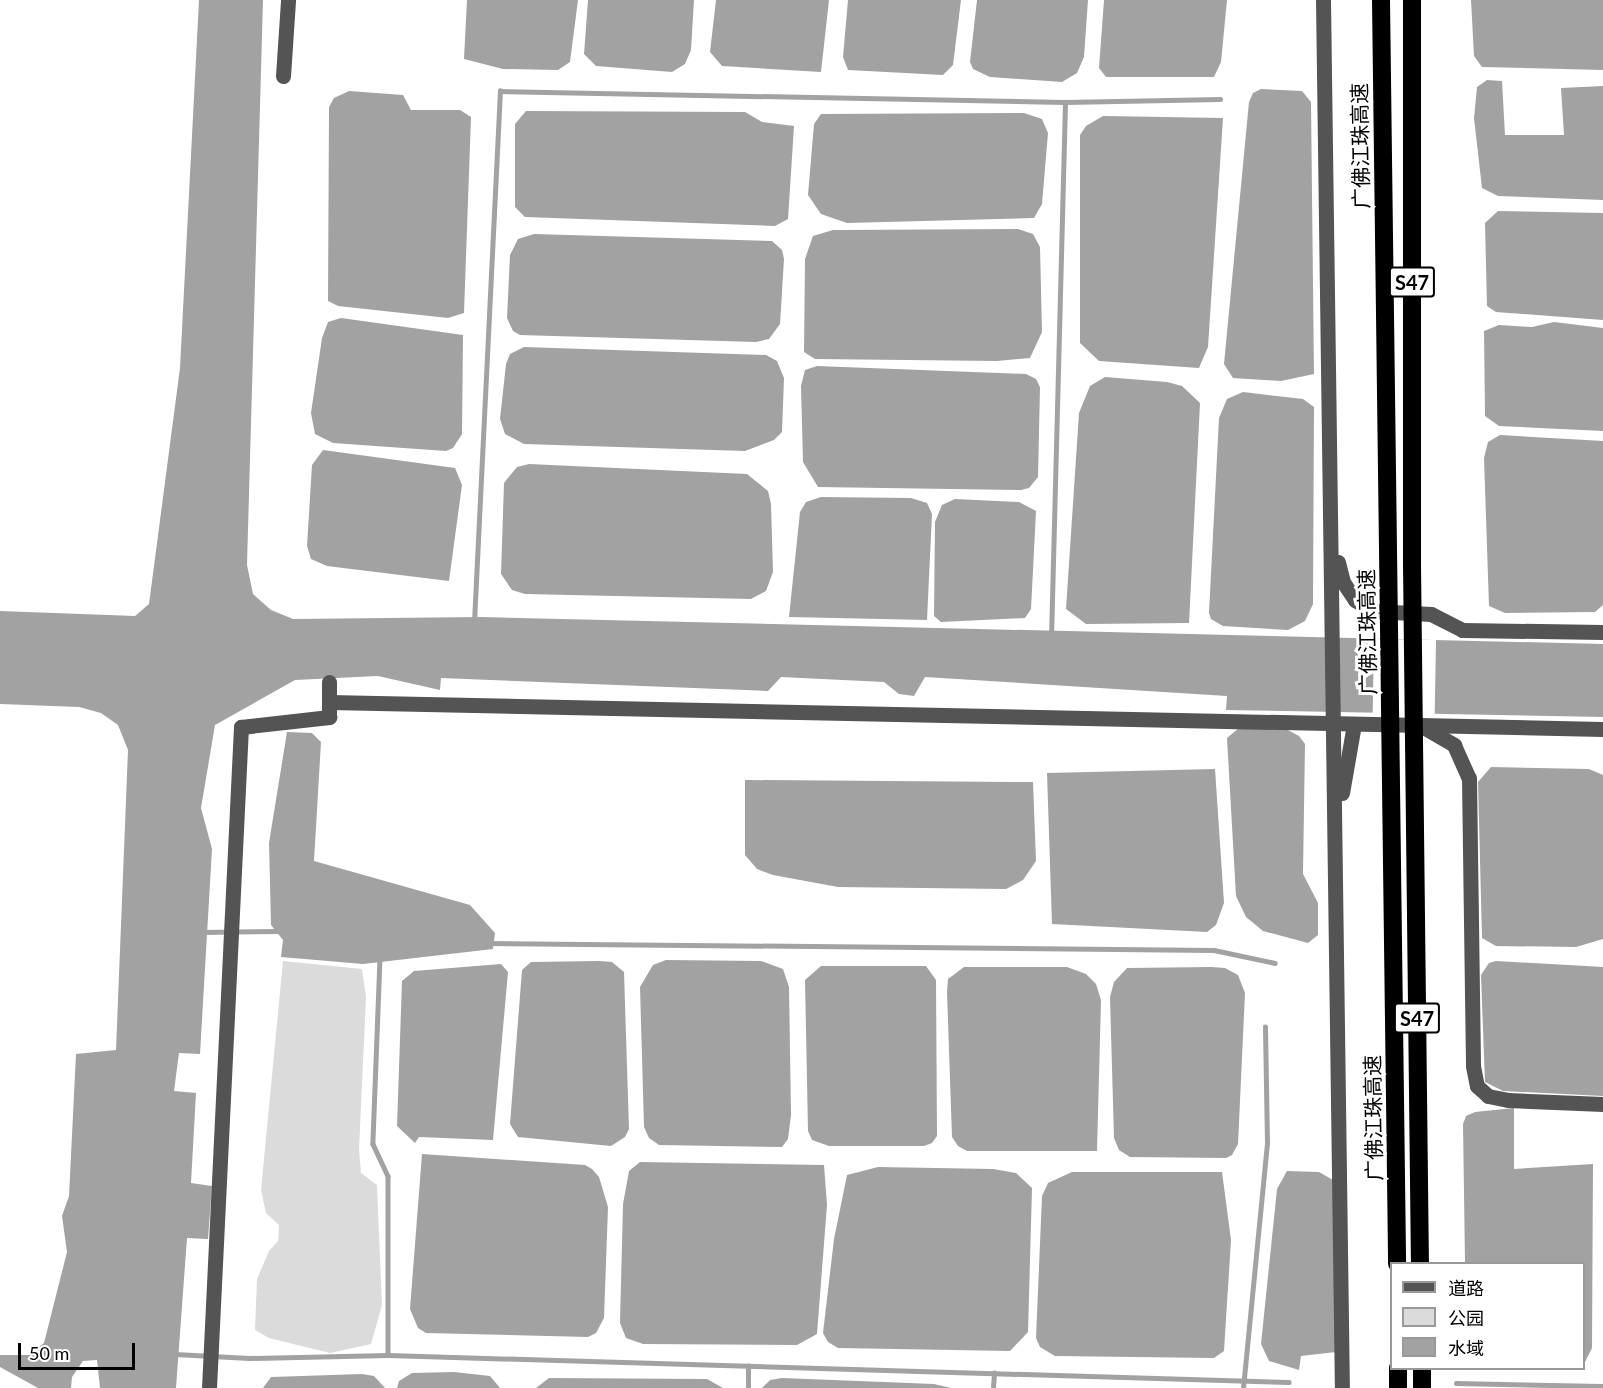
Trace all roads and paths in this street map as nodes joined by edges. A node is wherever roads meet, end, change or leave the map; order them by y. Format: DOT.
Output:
graph roads {
  1 [pos="288,0"];
  2 [pos="1323,0"];
  3 [pos="1381,0"];
  4 [pos="1412,0"];
  5 [pos="283,76"];
  6 [pos="1330,523"];
  7 [pos="1603,632"];
  8 [pos="329,682"];
  9 [pos="329,702"];
  10 [pos="1353,724"];
  11 [pos="1414,725"];
  12 [pos="1603,729"];
  13 [pos="1335,828"];
  14 [pos="1603,1104"];
  15 [pos="1397,1262"];
  16 [pos="1420,1262"];
  17 [pos="1398,1370"];
  18 [pos="1422,1370"];
  19 [pos="209,1388"];
  20 [pos="1342,1388"];
  21 [pos="1398,1388"];
  22 [pos="1422,1388"];
  1 -- 5 [label="street"];
  2 -- 6 [label="street"];
  3 -- 15 [label="highway, 广佛江珠高速 / S47"];
  4 -- 16 [label="highway, S47"];
  6 -- 7 [label="street"];
  6 -- 13 [label="street"];
  8 -- 9 [label="street"];
  9 -- 10 [label="street"];
  9 -- 19 [label="street"];
  10 -- 11 [label="street"];
  10 -- 13 [label="street"];
  11 -- 12 [label="street"];
  11 -- 14 [label="street"];
  13 -- 20 [label="street"];
  17 -- 21 [label="highway"];
  18 -- 22 [label="highway"];
}
